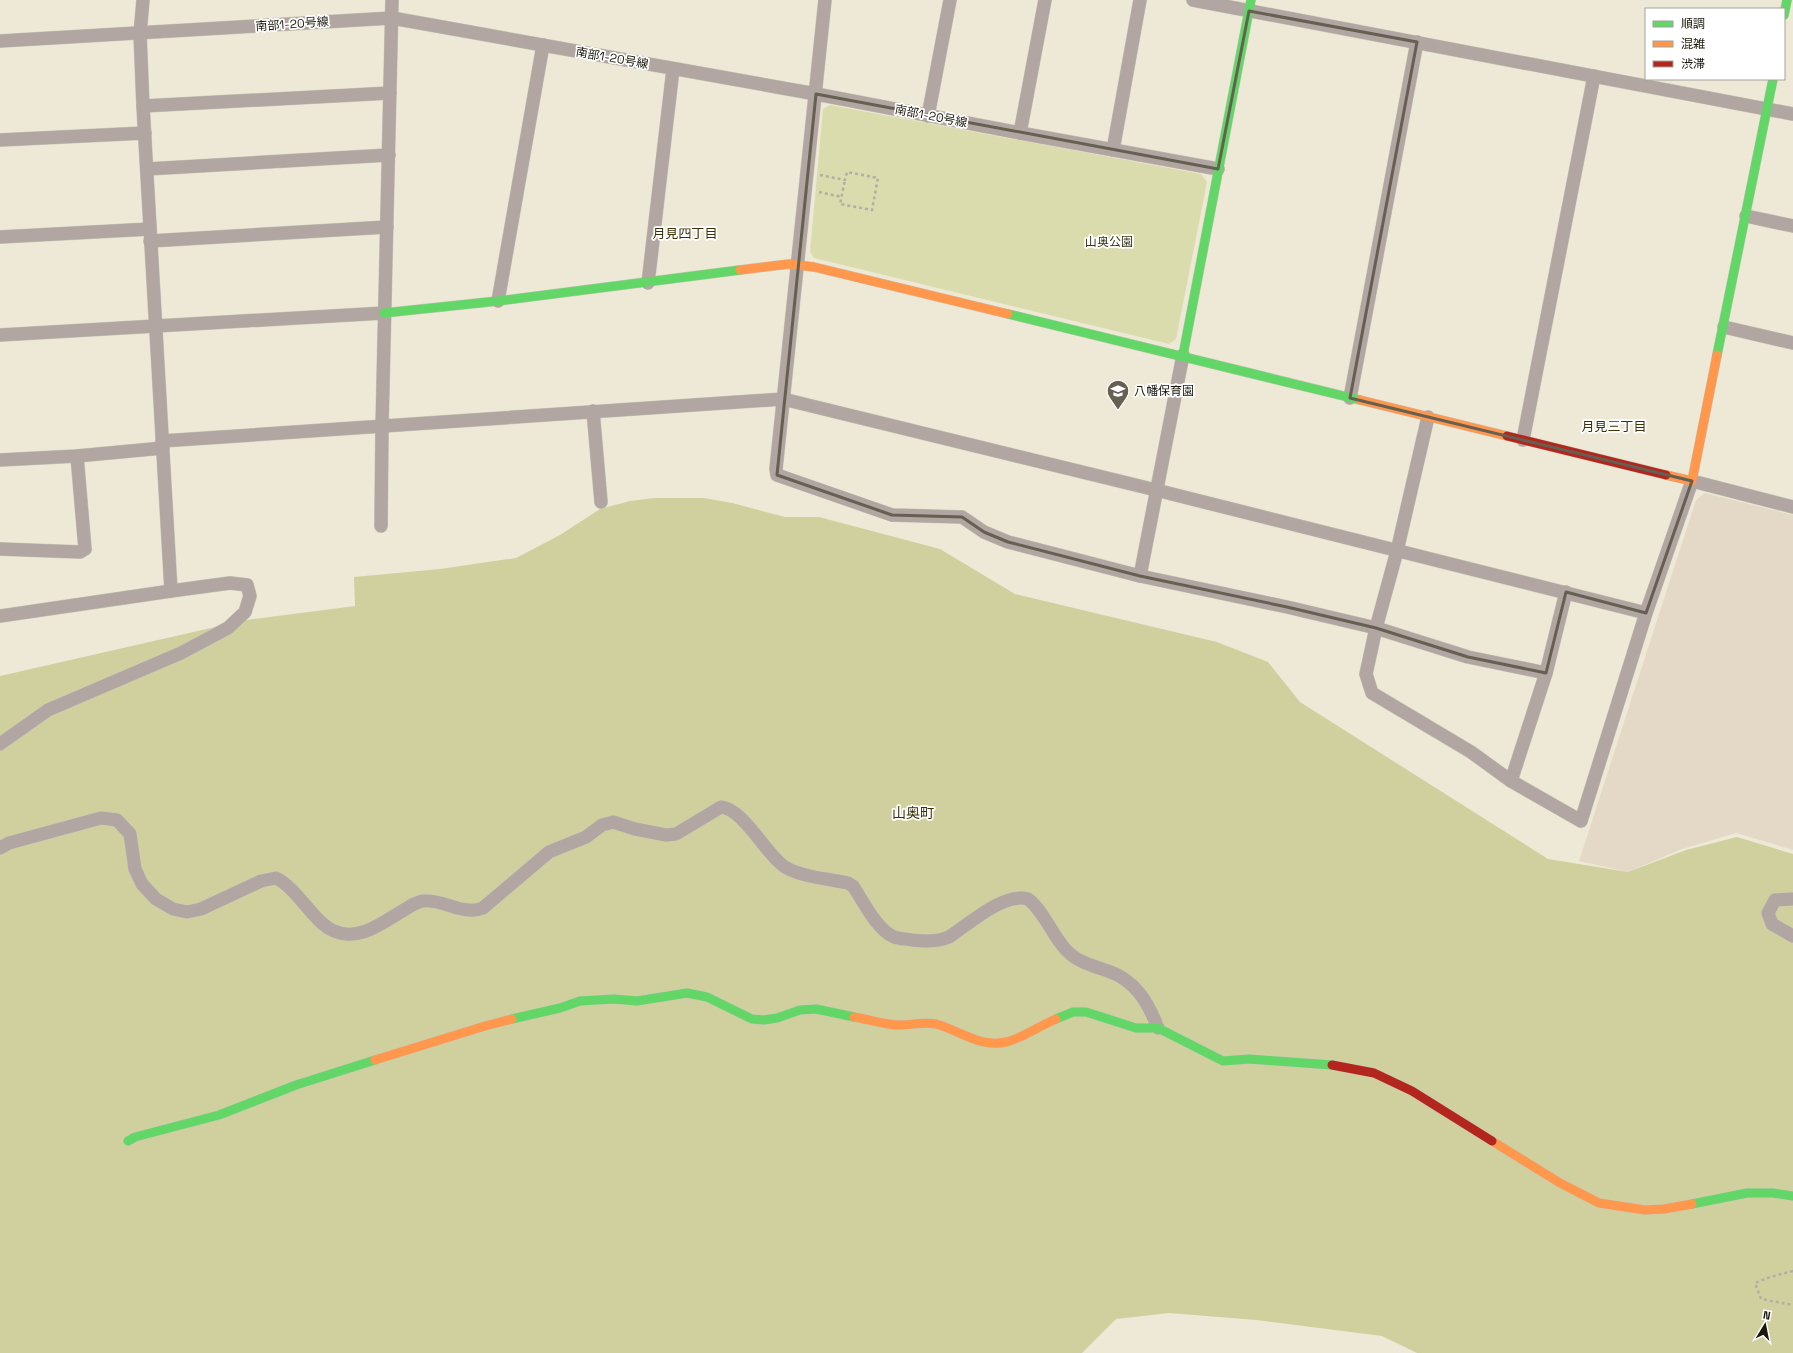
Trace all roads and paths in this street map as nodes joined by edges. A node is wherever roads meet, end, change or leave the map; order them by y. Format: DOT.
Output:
graph roads {
  1 [pos="143,0"];
  2 [pos="392,0"];
  3 [pos="825,0"];
  4 [pos="950,0"];
  5 [pos="1045,0"];
  6 [pos="1140,0"];
  7 [pos="1193,0"];
  8 [pos="1787,0"];
  9 [pos="1250,6"];
  10 [pos="1785,10"];
  11 [pos="392,18"];
  12 [pos="140,34"];
  13 [pos="0,41"];
  14 [pos="1417,42"];
  15 [pos="543,45"];
  16 [pos="673,69"];
  17 [pos="1594,76"];
  18 [pos="1773,80"];
  19 [pos="390,93"];
  20 [pos="816,94"];
  21 [pos="143,106"];
  22 [pos="1767,109"];
  23 [pos="1793,114"];
  24 [pos="928,116"];
  25 [pos="145,133"];
  26 [pos="1020,133"];
  27 [pos="0,140"];
  28 [pos="1113,150"];
  29 [pos="389,155"];
  30 [pos="147,169"];
  31 [pos="1218,169"];
  32 [pos="807,172"];
  33 [pos="845,180"];
  34 [pos="806,190"];
  35 [pos="842,197"];
  36 [pos="1746,216"];
  37 [pos="1793,226"];
  38 [pos="387,227"];
  39 [pos="150,235"];
  40 [pos="0,237"];
  41 [pos="798,264"];
  42 [pos="648,283"];
  43 [pos="498,301"];
  44 [pos="384,313"];
  45 [pos="156,326"];
  46 [pos="1724,327"];
  47 [pos="0,335"];
  48 [pos="1793,343"];
  49 [pos="1183,355"];
  50 [pos="1350,398"];
  51 [pos="783,399"];
  52 [pos="593,411"];
  53 [pos="1428,417"];
  54 [pos="382,427"];
  55 [pos="1523,440"];
  56 [pos="163,445"];
  57 [pos="77,456"];
  58 [pos="0,460"];
  59 [pos="1692,481"];
  60 [pos="1156,490"];
  61 [pos="601,502"];
  62 [pos="1793,507"];
  63 [pos="381,526"];
  64 [pos="0,549"];
  65 [pos="1397,550"];
  66 [pos="1140,576"];
  67 [pos="171,591"];
  68 [pos="1566,592"];
  69 [pos="1646,613"];
  70 [pos="0,616"];
  71 [pos="1376,628"];
  72 [pos="1546,673"];
  73 [pos="0,744"];
  74 [pos="1511,781"];
  75 [pos="0,848"];
  76 [pos="1793,899"];
  77 [pos="1793,936"];
  78 [pos="1158,1028"];
  79 [pos="128,1140"];
  80 [pos="1793,1196"];
  81 [pos="1793,1271"];
  82 [pos="1793,1305"];
  1 -- 12 [label="street"];
  2 -- 11 [label="street"];
  3 -- 20 [label="street"];
  4 -- 24 [label="street"];
  5 -- 26 [label="street"];
  6 -- 28 [label="street"];
  7 -- 9 [label="street"];
  8 -- 10 [label="street"];
  9 -- 14 [label="street"];
  9 -- 31 [label="street"];
  11 -- 12 [label="street, 南部1-20号線"];
  11 -- 15 [label="street, 南部1-20号線"];
  11 -- 19 [label="street"];
  12 -- 13 [label="street, 南部1-20号線"];
  12 -- 21 [label="street"];
  14 -- 17 [label="street"];
  14 -- 50 [label="street"];
  15 -- 16 [label="street, 南部1-20号線"];
  15 -- 43 [label="street"];
  16 -- 20 [label="street, 南部1-20号線"];
  16 -- 42 [label="street"];
  17 -- 22 [label="street"];
  17 -- 55 [label="street"];
  18 -- 22 [label="street"];
  19 -- 21 [label="street"];
  19 -- 29 [label="street"];
  20 -- 24 [label="street, 南部1-20号線"];
  20 -- 32 [label="street"];
  21 -- 25 [label="street"];
  22 -- 23 [label="street"];
  22 -- 36 [label="street"];
  24 -- 26 [label="street, 南部1-20号線"];
  25 -- 27 [label="street"];
  25 -- 30 [label="street"];
  26 -- 28 [label="street, 南部1-20号線"];
  28 -- 31 [label="street, 南部1-20号線"];
  29 -- 30 [label="street"];
  29 -- 38 [label="street"];
  30 -- 39 [label="street"];
  31 -- 49 [label="street"];
  32 -- 33 [label="path"];
  32 -- 34 [label="street"];
  33 -- 35 [label="path"];
  33 -- 35 [label="path"];
  34 -- 35 [label="path"];
  34 -- 41 [label="street"];
  36 -- 37 [label="street"];
  36 -- 46 [label="street"];
  38 -- 39 [label="street"];
  38 -- 44 [label="street"];
  39 -- 40 [label="street"];
  39 -- 45 [label="street"];
  41 -- 42 [label="street"];
  41 -- 49 [label="street"];
  41 -- 51 [label="street"];
  42 -- 43 [label="street"];
  43 -- 44 [label="street"];
  44 -- 45 [label="street"];
  44 -- 54 [label="street"];
  45 -- 47 [label="street"];
  45 -- 56 [label="street"];
  46 -- 48 [label="street"];
  46 -- 59 [label="street"];
  49 -- 50 [label="street"];
  49 -- 60 [label="street"];
  50 -- 53 [label="street"];
  51 -- 52 [label="street"];
  51 -- 60 [label="street"];
  51 -- 66 [label="street"];
  52 -- 54 [label="street"];
  52 -- 61 [label="street"];
  53 -- 55 [label="street"];
  53 -- 65 [label="street"];
  54 -- 56 [label="street"];
  54 -- 63 [label="street"];
  55 -- 59 [label="street"];
  56 -- 57 [label="street"];
  56 -- 67 [label="street"];
  57 -- 58 [label="street"];
  57 -- 64 [label="street"];
  59 -- 62 [label="street"];
  59 -- 69 [label="street"];
  60 -- 65 [label="street"];
  60 -- 66 [label="street"];
  65 -- 68 [label="street"];
  65 -- 71 [label="street"];
  66 -- 71 [label="street"];
  67 -- 70 [label="street"];
  67 -- 73 [label="street"];
  68 -- 69 [label="street"];
  68 -- 72 [label="street"];
  69 -- 74 [label="street"];
  71 -- 72 [label="street"];
  71 -- 74 [label="street"];
  72 -- 74 [label="street"];
  75 -- 78 [label="street"];
  76 -- 77 [label="street"];
  78 -- 79 [label="street"];
  78 -- 80 [label="street"];
  81 -- 82 [label="path"];
}
